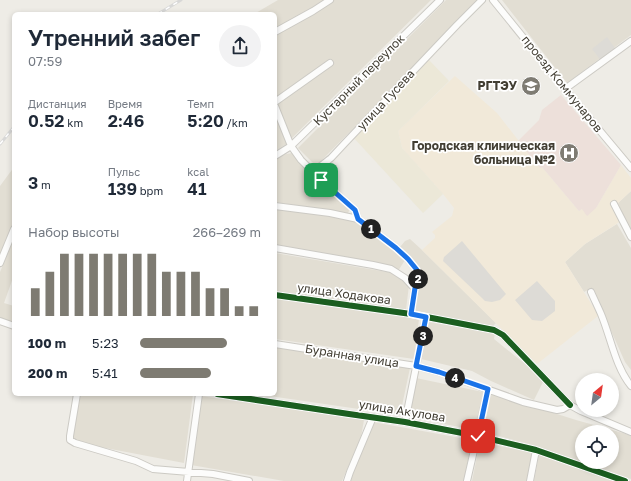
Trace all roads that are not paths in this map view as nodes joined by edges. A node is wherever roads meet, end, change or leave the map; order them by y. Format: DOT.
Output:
graph roads {
  1 [pos="330,0"];
  2 [pos="440,0"];
  3 [pos="482,0"];
  4 [pos="493,0"];
  5 [pos="277,31"];
  6 [pos="631,41"];
  7 [pos="330,63"];
  8 [pos="565,89"];
  9 [pos="277,101"];
  10 [pos="277,111"];
  11 [pos="291,146"];
  12 [pos="277,155"];
  13 [pos="631,168"];
  14 [pos="313,172"];
  15 [pos="614,204"];
  16 [pos="277,206"];
  17 [pos="358,219"];
  18 [pos="12,234"];
  19 [pos="631,237"];
  20 [pos="277,248"];
  21 [pos="0,263"];
  22 [pos="415,288"];
  23 [pos="591,292"];
  24 [pos="277,295"];
  25 [pos="411,314"];
  26 [pos="426,317"];
  27 [pos="0,321"];
  28 [pos="12,325"];
  29 [pos="277,344"];
  30 [pos="416,366"];
  31 [pos="631,386"];
  32 [pos="488,389"];
  33 [pos="77,396"];
  34 [pos="198,396"];
  35 [pos="230,396"];
  36 [pos="570,405"];
  37 [pos="373,417"];
  38 [pos="405,422"];
  39 [pos="631,432"];
  40 [pos="478,436"];
  41 [pos="536,450"];
  42 [pos="188,473"];
  43 [pos="187,481"];
  44 [pos="249,481"];
  45 [pos="347,481"];
  46 [pos="468,481"];
  47 [pos="530,481"];
  48 [pos="625,481"];
  1 -- 5 [label="street"];
  2 -- 11 [label="street, Кустарный переулок"];
  3 -- 14 [label="street, улица Гусева"];
  4 -- 8 [label="street, проезд Коммунаров"];
  6 -- 8 [label="street"];
  7 -- 9 [label="street"];
  8 -- 13 [label="street, проезд Коммунаров"];
  10 -- 11 [label="street"];
  11 -- 12 [label="street, Кустарный переулок"];
  11 -- 14 [label="street"];
  14 -- 17 [label="street"];
  15 -- 19 [label="street"];
  16 -- 17 [label="street"];
  17 -- 22 [label="street"];
  18 -- 21 [label="street"];
  20 -- 22 [label="street"];
  22 -- 25 [label="street"];
  23 -- 31 [label="street"];
  24 -- 25 [label="street, улица Ходакова"];
  25 -- 26 [label="street, улица Ходакова"];
  26 -- 30 [label="street"];
  26 -- 36 [label="street, улица Ходакова"];
  27 -- 28 [label="street"];
  29 -- 30 [label="street, Буранная улица"];
  30 -- 32 [label="street, Буранная улица"];
  30 -- 38 [label="street"];
  32 -- 36 [label="street, Буранная улица"];
  32 -- 40 [label="street"];
  33 -- 42 [label="street"];
  34 -- 42 [label="street"];
  35 -- 37 [label="street, улица Акулова"];
  36 -- 39 [label="street"];
  37 -- 38 [label="street, улица Акулова"];
  37 -- 45 [label="street"];
  38 -- 40 [label="street, улица Акулова"];
  40 -- 41 [label="street, улица Акулова"];
  40 -- 46 [label="street"];
  41 -- 47 [label="street"];
  41 -- 48 [label="street, улица Акулова"];
  42 -- 43 [label="street"];
  42 -- 44 [label="street"];
}
